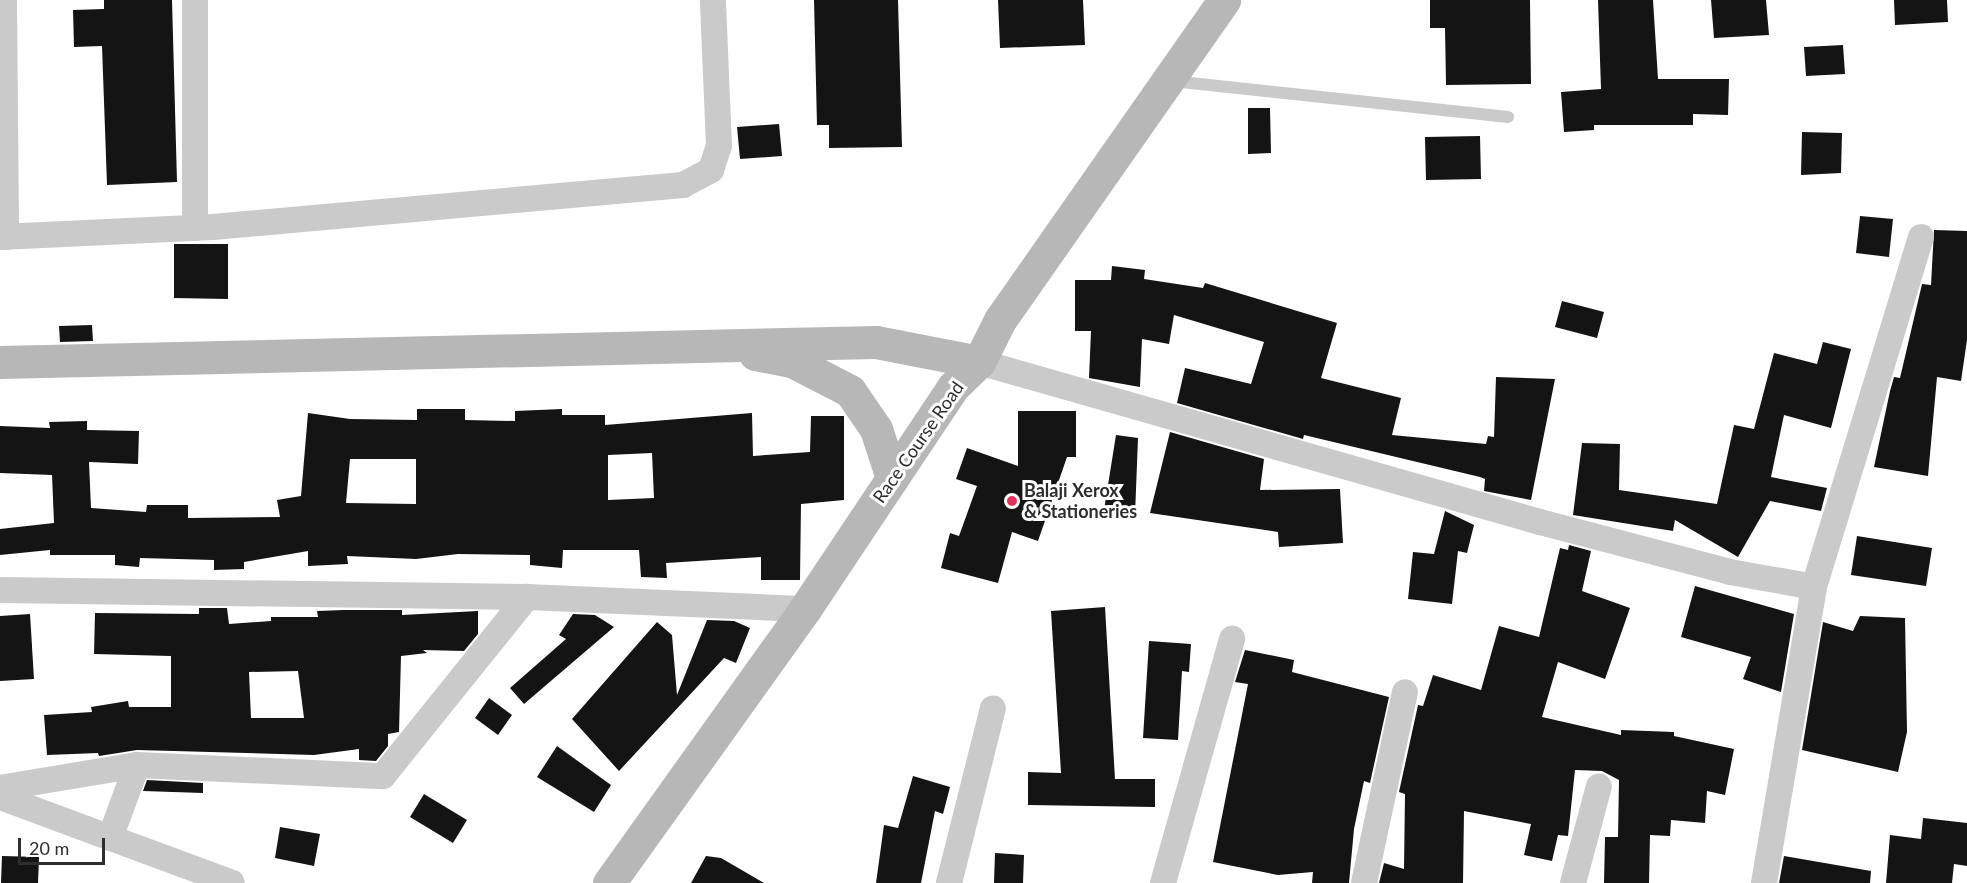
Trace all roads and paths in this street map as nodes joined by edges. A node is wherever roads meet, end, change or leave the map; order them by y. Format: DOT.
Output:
graph roads {
  1 [pos="4,0"];
  2 [pos="195,0"];
  3 [pos="713,0"];
  4 [pos="1224,0"];
  5 [pos="1168,81"];
  6 [pos="1508,117"];
  7 [pos="195,228"];
  8 [pos="3,237"];
  9 [pos="1921,237"];
  10 [pos="718,347"];
  11 [pos="0,362"];
  12 [pos="979,362"];
  13 [pos="892,478"];
  14 [pos="1814,587"];
  15 [pos="0,590"];
  16 [pos="527,597"];
  17 [pos="806,609"];
  18 [pos="1232,639"];
  19 [pos="1405,692"];
  20 [pos="993,708"];
  21 [pos="137,765"];
  22 [pos="1599,786"];
  23 [pos="0,788"];
  24 [pos="0,797"];
  25 [pos="110,838"];
  26 [pos="232,883"];
  27 [pos="609,883"];
  28 [pos="949,883"];
  29 [pos="1163,883"];
  30 [pos="1364,883"];
  31 [pos="1573,883"];
  32 [pos="1764,883"];
  1 -- 8 [label="street"];
  2 -- 7 [label="street"];
  3 -- 7 [label="street"];
  4 -- 5 [label="main road, Race Course Road"];
  5 -- 6 [label="lane"];
  5 -- 12 [label="main road, Race Course Road"];
  7 -- 8 [label="street"];
  9 -- 14 [label="street"];
  10 -- 11 [label="main road"];
  10 -- 12 [label="main road"];
  10 -- 13 [label="main road"];
  12 -- 13 [label="main road, Race Course Road"];
  12 -- 14 [label="street"];
  13 -- 17 [label="main road, Race Course Road"];
  14 -- 32 [label="street"];
  15 -- 16 [label="street"];
  16 -- 17 [label="street"];
  16 -- 21 [label="street"];
  17 -- 27 [label="main road, Race Course Road"];
  18 -- 29 [label="street"];
  19 -- 30 [label="street"];
  20 -- 28 [label="street"];
  21 -- 23 [label="street"];
  21 -- 25 [label="street"];
  22 -- 31 [label="street"];
  24 -- 25 [label="street"];
  25 -- 26 [label="street"];
}
